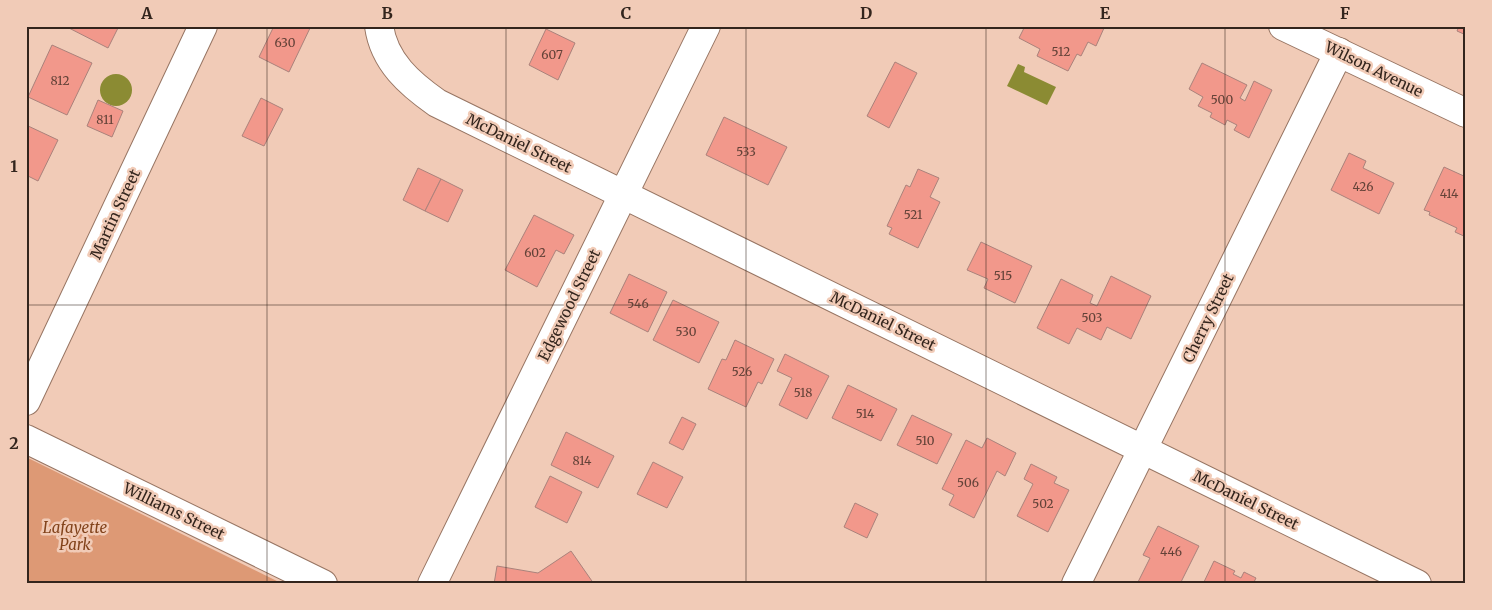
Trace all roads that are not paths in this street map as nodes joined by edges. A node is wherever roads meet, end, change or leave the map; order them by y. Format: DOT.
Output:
graph roads {
  1 [pos="203,26"];
  2 [pos="379,26"];
  3 [pos="706,26"];
  4 [pos="1283,26"];
  5 [pos="1339,52"];
  6 [pos="1466,113"];
  7 [pos="624,194"];
  8 [pos="26,401"];
  9 [pos="26,439"];
  10 [pos="1143,449"];
  11 [pos="323,584"];
  12 [pos="432,584"];
  13 [pos="1076,584"];
  14 [pos="1418,584"];
  1 -- 8 [label="street, Martin Street"];
  2 -- 7 [label="street, McDaniel Street"];
  3 -- 7 [label="street, Edgewood Street"];
  4 -- 5 [label="street, Wilson Avenue"];
  5 -- 6 [label="street, Wilson Avenue"];
  5 -- 10 [label="street, Cherry Street"];
  7 -- 10 [label="street, McDaniel Street"];
  7 -- 12 [label="street, Edgewood Street"];
  9 -- 11 [label="street, Williams Street"];
  10 -- 13 [label="street, Cherry Street"];
  10 -- 14 [label="street, McDaniel Street"];
}
